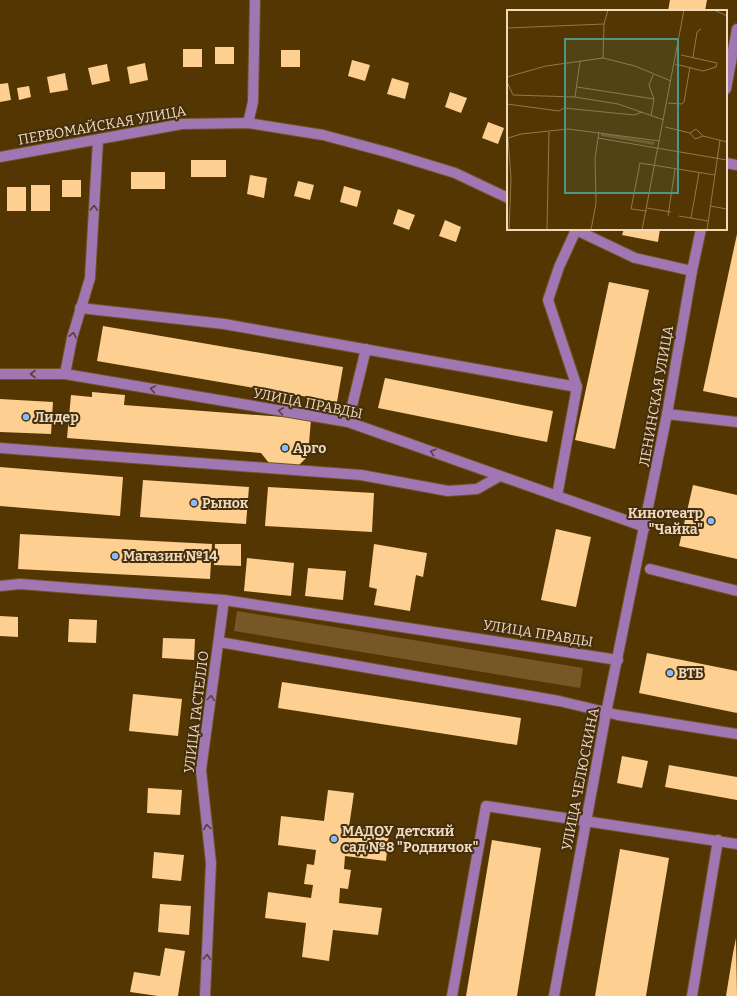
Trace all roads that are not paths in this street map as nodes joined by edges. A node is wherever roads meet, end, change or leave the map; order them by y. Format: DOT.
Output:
graph roads {
  1 [pos="255,0"];
  2 [pos="737,30"];
  3 [pos="727,84"];
  4 [pos="248,123"];
  5 [pos="98,140"];
  6 [pos="0,157"];
  7 [pos="727,163"];
  8 [pos="737,165"];
  9 [pos="507,198"];
  10 [pos="575,230"];
  11 [pos="577,230"];
  12 [pos="701,230"];
  13 [pos="692,271"];
  14 [pos="80,308"];
  15 [pos="366,349"];
  16 [pos="0,374"];
  17 [pos="65,374"];
  18 [pos="577,387"];
  19 [pos="668,414"];
  20 [pos="348,422"];
  21 [pos="737,422"];
  22 [pos="0,448"];
  23 [pos="500,476"];
  24 [pos="557,496"];
  25 [pos="645,527"];
  26 [pos="637,568"];
  27 [pos="650,569"];
  28 [pos="0,586"];
  29 [pos="737,592"];
  30 [pos="224,600"];
  31 [pos="218,642"];
  32 [pos="618,660"];
  33 [pos="606,713"];
  34 [pos="737,734"];
  35 [pos="586,820"];
  36 [pos="718,840"];
  37 [pos="737,844"];
  38 [pos="205,996"];
  39 [pos="452,996"];
  40 [pos="554,996"];
  41 [pos="692,996"];
  1 -- 4 [label="street"];
  2 -- 3 [label="street"];
  4 -- 5 [label="street, ПЕРВОМАЙСКАЯ УЛИЦА"];
  4 -- 9 [label="street, ПЕРВОМАЙСКАЯ УЛИЦА"];
  5 -- 6 [label="street, ПЕРВОМАЙСКАЯ УЛИЦА"];
  14 -- 5 [label="street, one-way"];
  7 -- 8 [label="street"];
  10 -- 18 [label="street"];
  11 -- 13 [label="street"];
  12 -- 13 [label="street, ЛЕНИНСКАЯ УЛИЦА"];
  13 -- 19 [label="street, ЛЕНИНСКАЯ УЛИЦА"];
  14 -- 15 [label="street"];
  17 -- 14 [label="street, one-way"];
  15 -- 18 [label="street"];
  15 -- 20 [label="street"];
  17 -- 16 [label="street, УЛИЦА ПРАВДЫ, one-way"];
  20 -- 17 [label="street, УЛИЦА ПРАВДЫ, one-way"];
  18 -- 24 [label="street"];
  19 -- 21 [label="street"];
  19 -- 25 [label="street, ЛЕНИНСКАЯ УЛИЦА"];
  23 -- 20 [label="street, УЛИЦА ПРАВДЫ, one-way"];
  22 -- 23 [label="street"];
  23 -- 24 [label="street, УЛИЦА ПРАВДЫ"];
  24 -- 25 [label="street, УЛИЦА ПРАВДЫ"];
  25 -- 26 [label="street, ЛЕНИНСКАЯ УЛИЦА"];
  26 -- 32 [label="street, УЛИЦА ЧЕЛЮСКИНА"];
  27 -- 29 [label="street"];
  28 -- 30 [label="street, УЛИЦА ПРАВДЫ"];
  30 -- 31 [label="street, УЛИЦА ГАСТЕЛЛО"];
  30 -- 32 [label="street, УЛИЦА ПРАВДЫ"];
  31 -- 33 [label="street"];
  38 -- 31 [label="street, УЛИЦА ГАСТЕЛЛО, one-way"];
  32 -- 33 [label="street, УЛИЦА ЧЕЛЮСКИНА"];
  33 -- 34 [label="street"];
  33 -- 35 [label="street, УЛИЦА ЧЕЛЮСКИНА"];
  35 -- 36 [label="street"];
  35 -- 39 [label="street"];
  35 -- 40 [label="street, УЛИЦА ЧЕЛЮСКИНА"];
  36 -- 37 [label="street"];
  36 -- 41 [label="street"];
}
